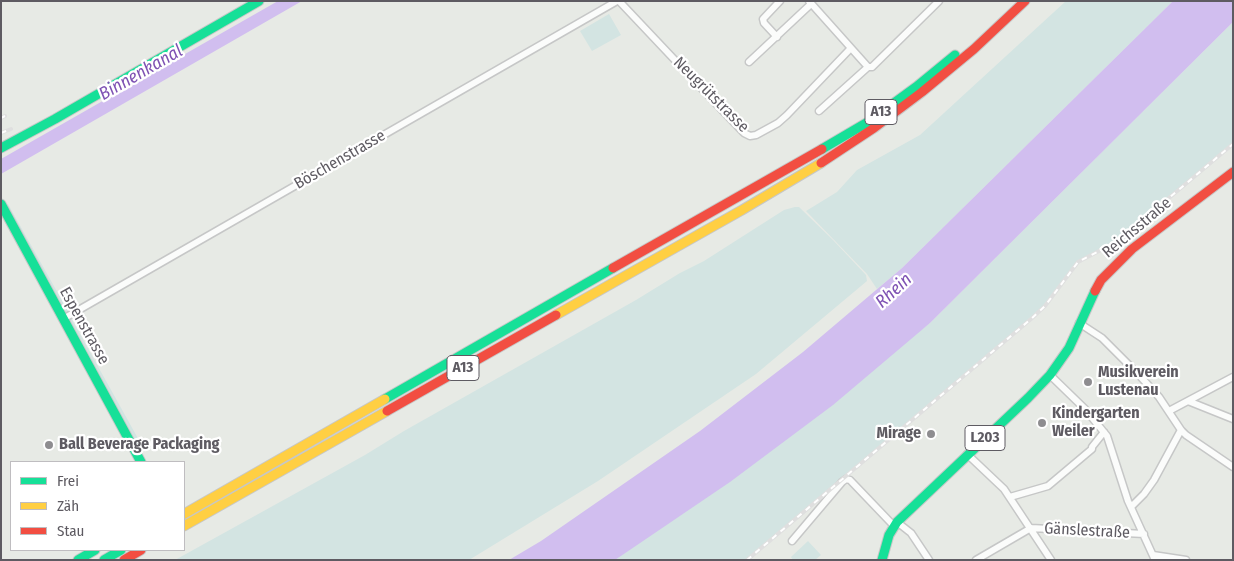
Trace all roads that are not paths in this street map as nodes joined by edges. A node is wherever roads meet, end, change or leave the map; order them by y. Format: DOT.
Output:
graph roads {
  1 [pos="259,1"];
  2 [pos="618,1"];
  3 [pos="780,1"];
  4 [pos="939,1"];
  5 [pos="1014,1"];
  6 [pos="1025,1"];
  7 [pos="810,3"];
  8 [pos="777,37"];
  9 [pos="851,48"];
  10 [pos="749,62"];
  11 [pos="868,67"];
  12 [pos="819,111"];
  13 [pos="1,148"];
  14 [pos="1233,172"];
  15 [pos="1,204"];
  16 [pos="64,319"];
  17 [pos="1079,323"];
  18 [pos="1050,375"];
  19 [pos="1233,377"];
  20 [pos="1188,401"];
  21 [pos="1169,411"];
  22 [pos="1233,419"];
  23 [pos="1181,430"];
  24 [pos="1104,432"];
  25 [pos="967,454"];
  26 [pos="140,461"];
  27 [pos="1233,467"];
  28 [pos="1010,497"];
  29 [pos="1131,507"];
  30 [pos="185,513"];
  31 [pos="896,524"];
  32 [pos="185,525"];
  33 [pos="1031,528"];
  34 [pos="1144,534"];
  35 [pos="792,541"];
  36 [pos="93,551"];
  37 [pos="119,551"];
  38 [pos="139,551"];
  39 [pos="1154,557"];
  40 [pos="78,560"];
  41 [pos="104,560"];
  42 [pos="124,560"];
  43 [pos="882,560"];
  44 [pos="928,560"];
  45 [pos="976,560"];
  46 [pos="1051,560"];
  47 [pos="1186,560"];
  1 -- 13 [label="main road"];
  2 -- 9 [label="street, Neugrütstrasse"];
  2 -- 16 [label="street, Böschenstrasse"];
  3 -- 8 [label="street"];
  4 -- 11 [label="street"];
  5 -- 30 [label="main road, A13"];
  6 -- 32 [label="main road, A13"];
  7 -- 8 [label="street"];
  7 -- 9 [label="street"];
  8 -- 10 [label="street"];
  9 -- 11 [label="street"];
  11 -- 12 [label="street"];
  14 -- 17 [label="main road, Reichsstraße / L203"];
  15 -- 16 [label="main road, Espenstrasse"];
  16 -- 26 [label="main road, Espenstrasse"];
  17 -- 18 [label="main road, L203"];
  17 -- 21 [label="street"];
  18 -- 24 [label="street, Gänslestraße"];
  18 -- 25 [label="main road, L203"];
  19 -- 20 [label="street"];
  20 -- 21 [label="street"];
  20 -- 22 [label="street"];
  21 -- 23 [label="street"];
  23 -- 27 [label="street"];
  23 -- 29 [label="street"];
  24 -- 28 [label="street"];
  24 -- 29 [label="street, Gänslestraße"];
  25 -- 28 [label="street"];
  25 -- 31 [label="main road, L203"];
  28 -- 33 [label="street"];
  29 -- 34 [label="street, Gänslestraße"];
  31 -- 35 [label="street"];
  31 -- 43 [label="main road, L203"];
  31 -- 44 [label="street"];
  33 -- 34 [label="street, Gänslestraße"];
  33 -- 45 [label="street"];
  33 -- 46 [label="street"];
  34 -- 39 [label="street, Gänslestraße"];
  36 -- 40 [label="main road"];
  37 -- 41 [label="main road"];
  38 -- 42 [label="main road"];
  39 -- 47 [label="street"];
}
